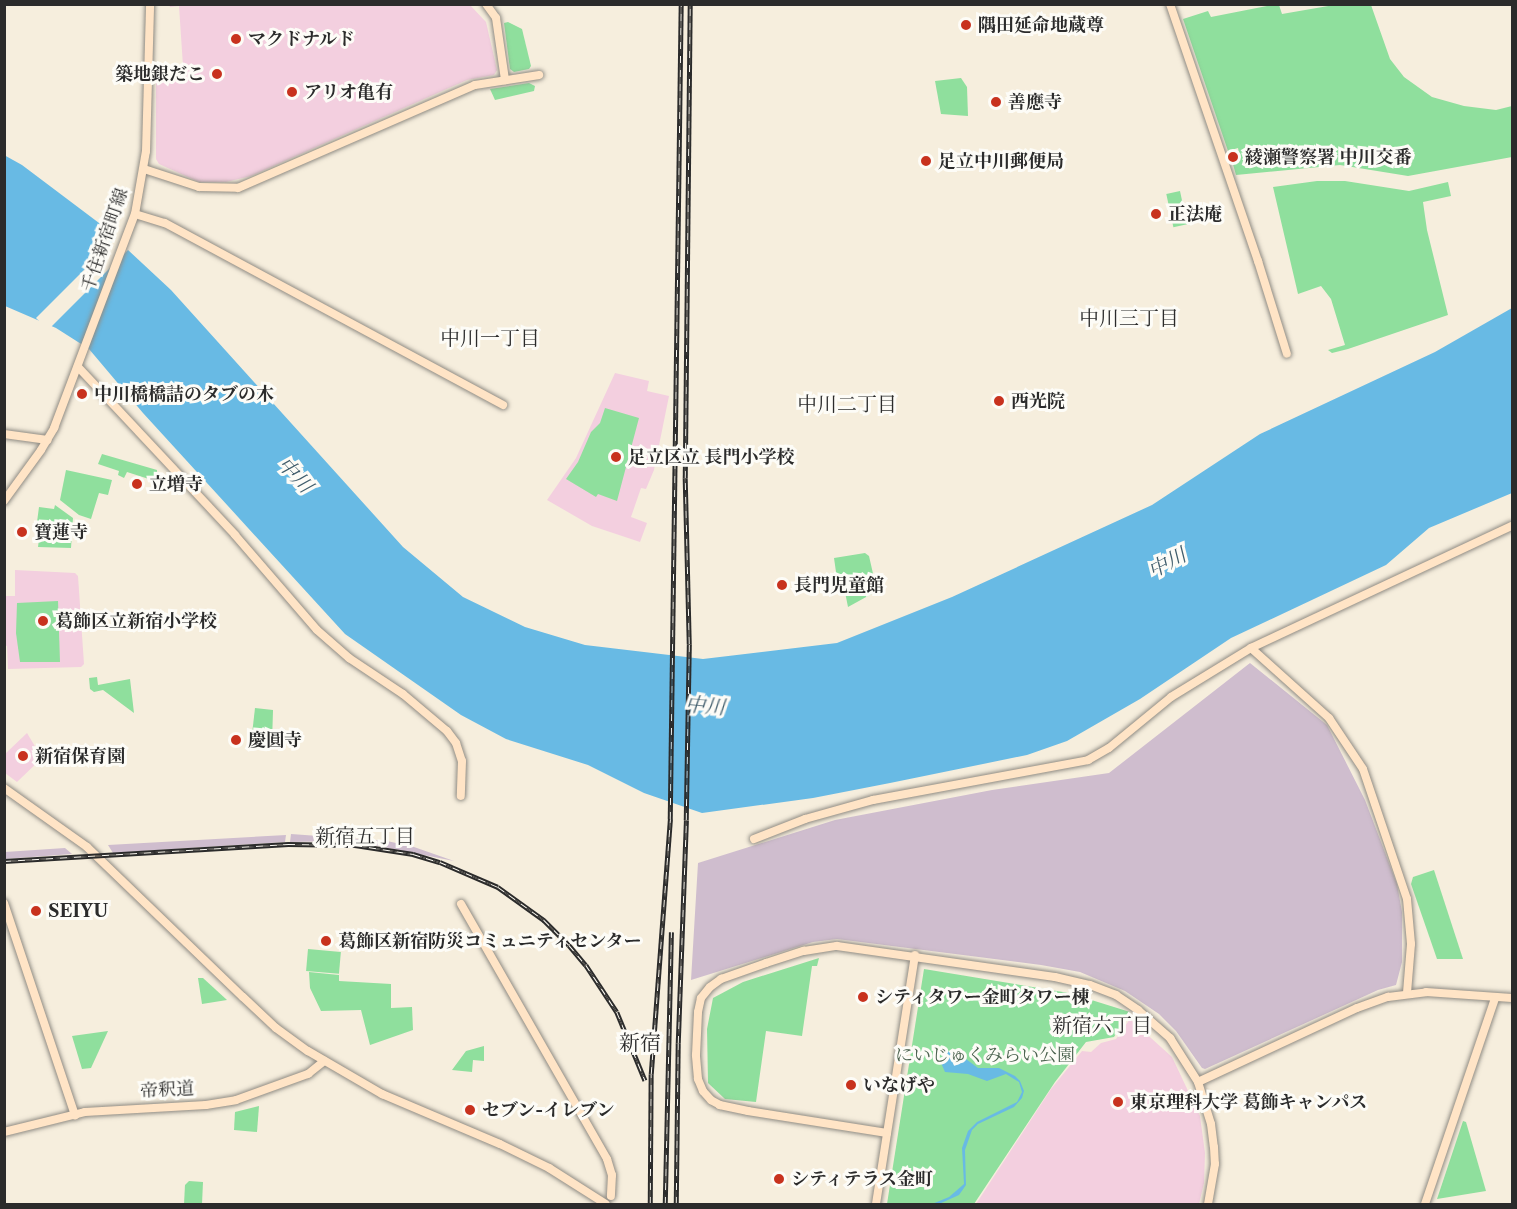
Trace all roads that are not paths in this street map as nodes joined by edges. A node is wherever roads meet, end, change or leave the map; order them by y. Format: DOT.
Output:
graph roads {
  1 [pos="150,4"];
  2 [pos="486,4"];
  3 [pos="1170,4"];
  4 [pos="539,75"];
  5 [pos="505,80"];
  6 [pos="144,169"];
  7 [pos="135,214"];
  8 [pos="1287,354"];
  9 [pos="79,364"];
  10 [pos="503,405"];
  11 [pos="4,435"];
  12 [pos="48,440"];
  13 [pos="4,501"];
  14 [pos="1512,526"];
  15 [pos="1251,648"];
  16 [pos="4,788"];
  17 [pos="461,796"];
  18 [pos="754,839"];
  19 [pos="4,903"];
  20 [pos="460,904"];
  21 [pos="915,956"];
  22 [pos="1407,993"];
  23 [pos="1495,998"];
  24 [pos="1512,998"];
  25 [pos="324,1061"];
  26 [pos="1197,1082"];
  27 [pos="75,1114"];
  28 [pos="4,1132"];
  29 [pos="886,1133"];
  30 [pos="612,1199"];
  31 [pos="606,1204"];
  32 [pos="876,1204"];
  33 [pos="1208,1204"];
  34 [pos="1425,1204"];
  1 -- 6 [label="street, 千住新宿町線"];
  2 -- 5 [label="street"];
  3 -- 8 [label="street"];
  4 -- 5 [label="street"];
  5 -- 6 [label="street"];
  6 -- 7 [label="street, 千住新宿町線"];
  7 -- 9 [label="street, 千住新宿町線"];
  7 -- 10 [label="street"];
  9 -- 12 [label="street, 千住新宿町線"];
  9 -- 17 [label="street"];
  11 -- 12 [label="street"];
  12 -- 13 [label="street, 千住新宿町線"];
  14 -- 15 [label="street"];
  15 -- 18 [label="street"];
  15 -- 22 [label="street"];
  16 -- 25 [label="street"];
  19 -- 27 [label="street"];
  20 -- 30 [label="street"];
  21 -- 26 [label="street"];
  21 -- 29 [label="street"];
  21 -- 29 [label="street"];
  22 -- 23 [label="street"];
  22 -- 26 [label="street"];
  23 -- 24 [label="street"];
  23 -- 34 [label="street"];
  25 -- 27 [label="street, 帝釈道"];
  25 -- 31 [label="street"];
  26 -- 33 [label="street"];
  27 -- 28 [label="street, 帝釈道"];
  29 -- 32 [label="street"];
}
